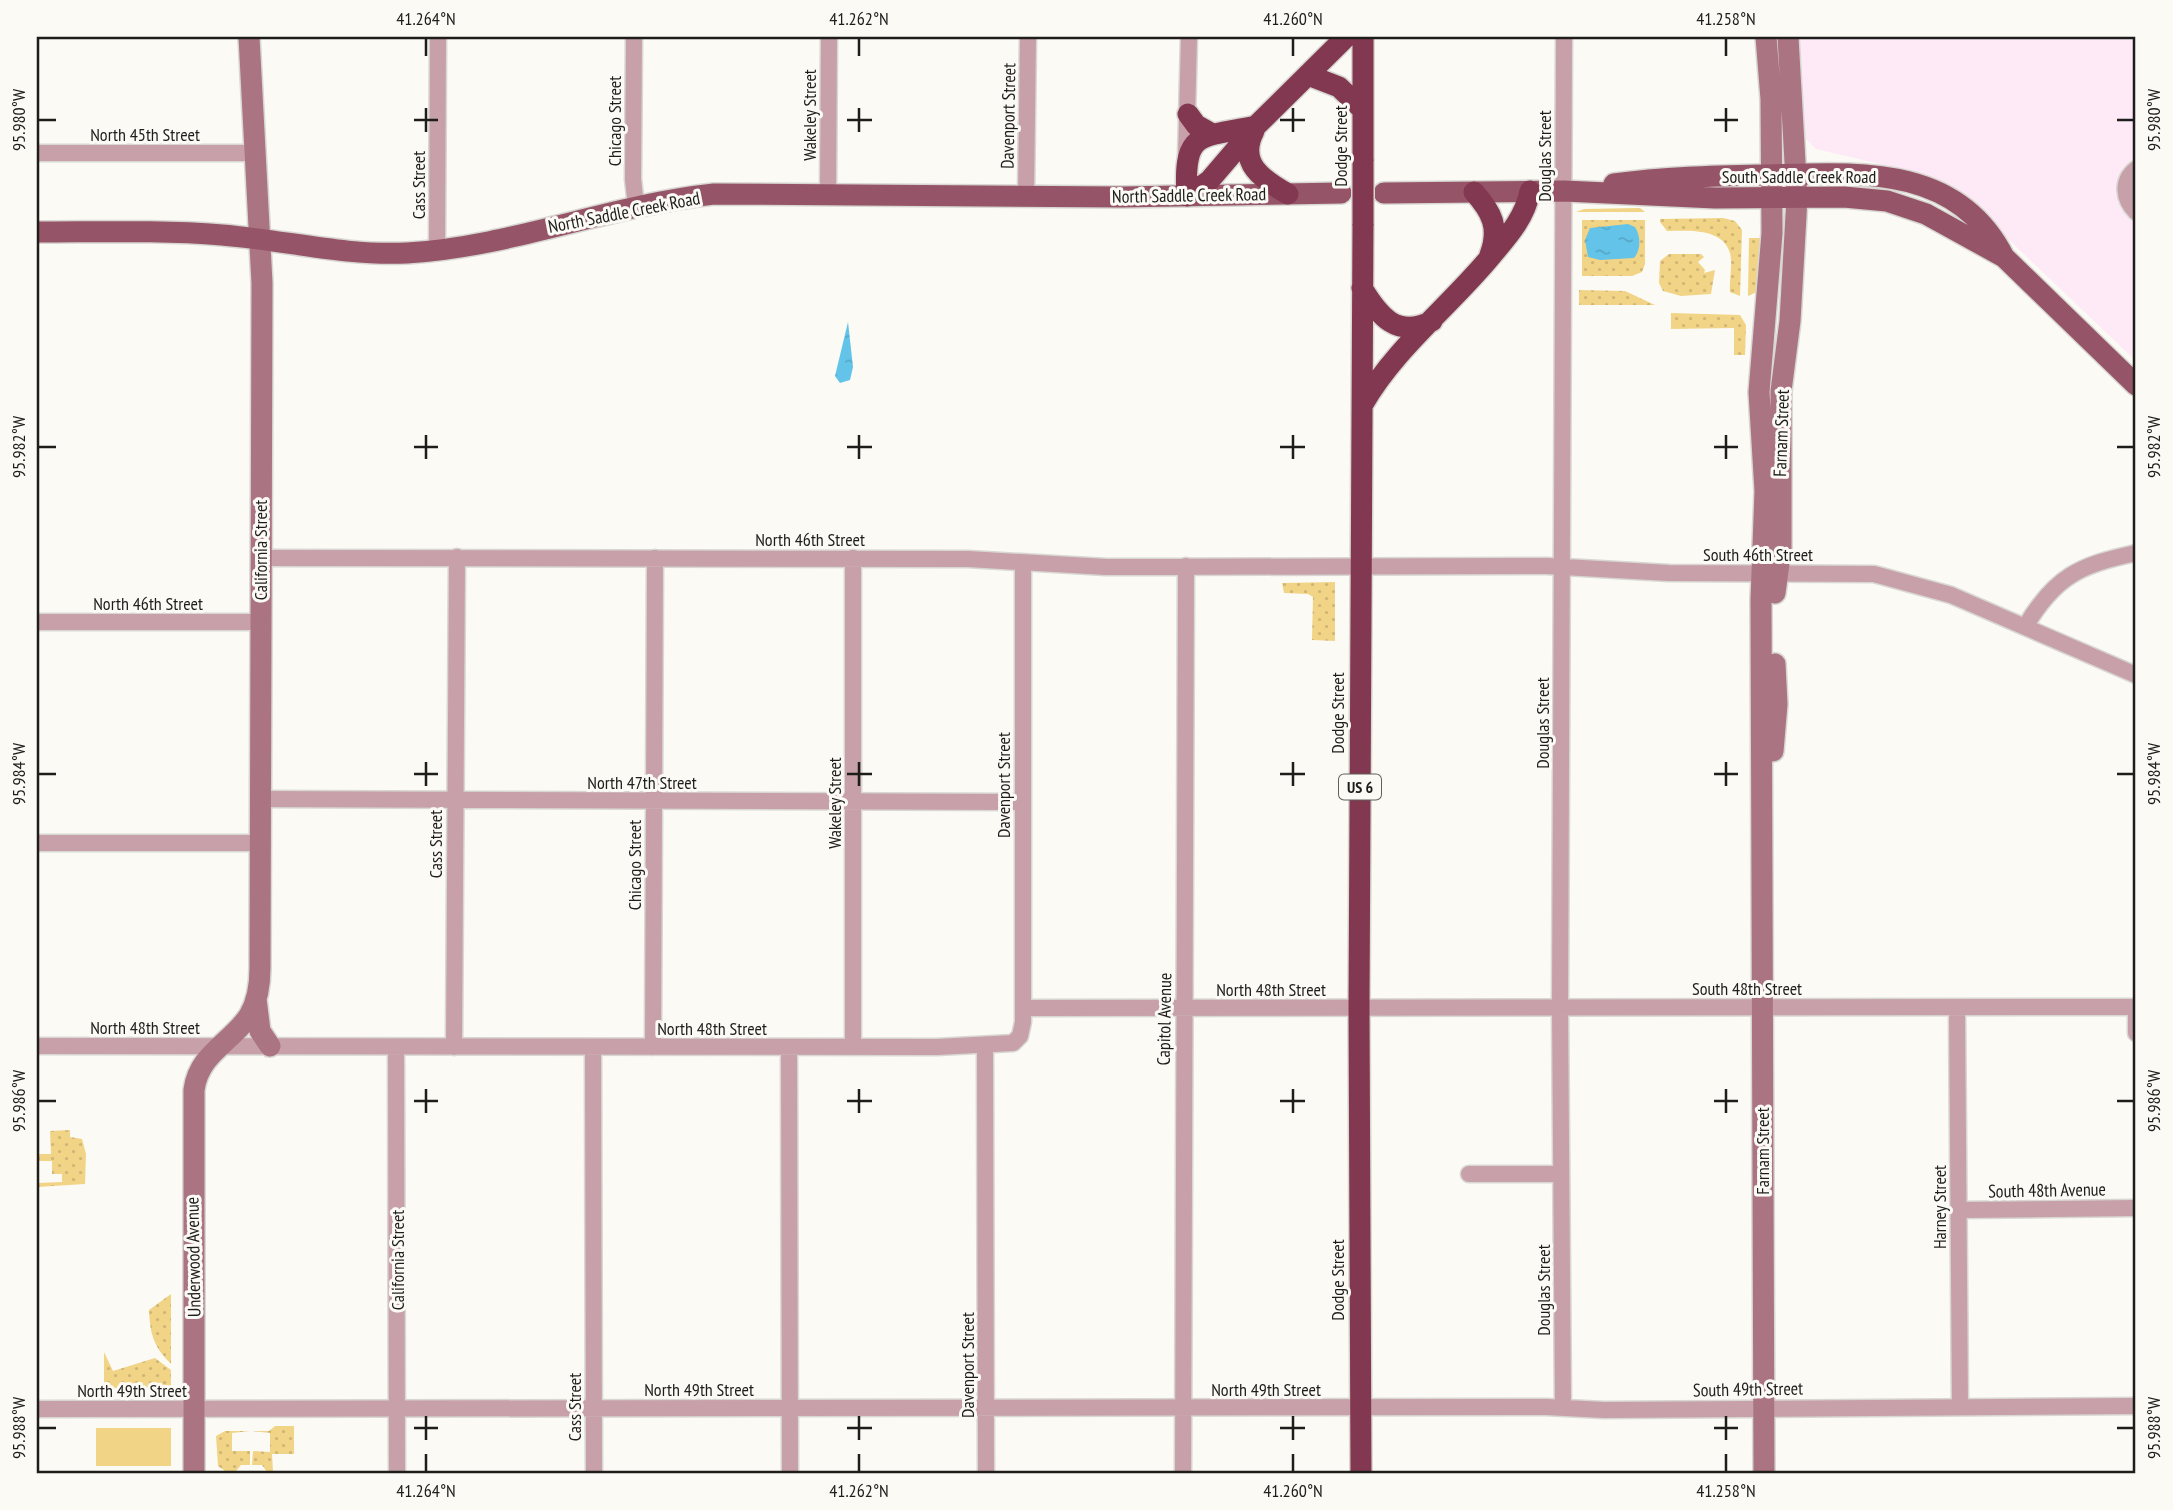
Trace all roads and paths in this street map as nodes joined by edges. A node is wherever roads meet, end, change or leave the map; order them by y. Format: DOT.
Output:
graph roads {
  1 [pos="249,37"];
  2 [pos="438,37"];
  3 [pos="634,37"];
  4 [pos="829,37"];
  5 [pos="1028,37"];
  6 [pos="1189,37"];
  7 [pos="1346,37"];
  8 [pos="1363,37"];
  9 [pos="1564,37"];
  10 [pos="1766,37"];
  11 [pos="1788,37"];
  12 [pos="1308,75"];
  13 [pos="1363,110"];
  14 [pos="1188,114"];
  15 [pos="1256,126"];
  16 [pos="1212,134"];
  17 [pos="37,153"];
  18 [pos="253,153"];
  19 [pos="1186,158"];
  20 [pos="2136,169"];
  21 [pos="1796,174"];
  22 [pos="1772,175"];
  23 [pos="1474,191"];
  24 [pos="1530,191"];
  25 [pos="1564,191"];
  26 [pos="1384,192"];
  27 [pos="1341,193"];
  28 [pos="828,194"];
  29 [pos="1288,194"];
  30 [pos="1026,195"];
  31 [pos="1187,196"];
  32 [pos="1772,198"];
  33 [pos="1797,198"];
  34 [pos="636,206"];
  35 [pos="2136,212"];
  36 [pos="37,232"];
  37 [pos="260,239"];
  38 [pos="437,250"];
  39 [pos="2004,257"];
  40 [pos="1488,260"];
  41 [pos="1362,288"];
  42 [pos="1434,320"];
  43 [pos="2136,385"];
  44 [pos="1362,405"];
  45 [pos="2136,553"];
  46 [pos="457,557"];
  47 [pos="259,558"];
  48 [pos="655,558"];
  49 [pos="853,558"];
  50 [pos="1023,562"];
  51 [pos="1186,566"];
  52 [pos="1360,566"];
  53 [pos="1562,566"];
  54 [pos="1771,573"];
  55 [pos="37,622"];
  56 [pos="260,622"];
  57 [pos="2025,627"];
  58 [pos="2136,676"];
  59 [pos="260,799"];
  60 [pos="455,800"];
  61 [pos="654,801"];
  62 [pos="853,801"];
  63 [pos="1023,802"];
  64 [pos="37,843"];
  65 [pos="260,843"];
  66 [pos="256,999"];
  67 [pos="1957,1007"];
  68 [pos="2136,1007"];
  69 [pos="1023,1008"];
  70 [pos="1183,1008"];
  71 [pos="1359,1008"];
  72 [pos="1560,1008"];
  73 [pos="1761,1008"];
  74 [pos="2136,1033"];
  75 [pos="37,1046"];
  76 [pos="270,1046"];
  77 [pos="985,1046"];
  78 [pos="216,1047"];
  79 [pos="396,1047"];
  80 [pos="454,1047"];
  81 [pos="593,1047"];
  82 [pos="653,1047"];
  83 [pos="789,1047"];
  84 [pos="853,1047"];
  85 [pos="1469,1174"];
  86 [pos="1561,1174"];
  87 [pos="2136,1208"];
  88 [pos="1959,1210"];
  89 [pos="1960,1406"];
  90 [pos="2136,1406"];
  91 [pos="397,1408"];
  92 [pos="594,1408"];
  93 [pos="790,1408"];
  94 [pos="986,1408"];
  95 [pos="1183,1408"];
  96 [pos="1361,1408"];
  97 [pos="1563,1408"];
  98 [pos="1764,1408"];
  99 [pos="37,1409"];
  100 [pos="194,1409"];
  101 [pos="194,1473"];
  102 [pos="397,1473"];
  103 [pos="594,1473"];
  104 [pos="790,1473"];
  105 [pos="986,1473"];
  106 [pos="1183,1473"];
  107 [pos="1361,1473"];
  108 [pos="1764,1473"];
  1 -- 18 [label="main road, California Street"];
  2 -- 38 [label="street, Cass Street"];
  3 -- 34 [label="street, Chicago Street"];
  4 -- 28 [label="street, Wakeley Street"];
  5 -- 30 [label="street, Davenport Street"];
  6 -- 14 [label="street"];
  7 -- 12 [label="highway"];
  8 -- 13 [label="highway, Dodge Street / US 6"];
  9 -- 25 [label="street, Douglas Street"];
  10 -- 22 [label="main road, Farnam Street"];
  11 -- 21 [label="main road, Farnam Street"];
  12 -- 13 [label="highway"];
  12 -- 15 [label="highway"];
  13 -- 41 [label="highway, Dodge Street / US 6, bridge"];
  14 -- 16 [label="highway"];
  14 -- 19 [label="street"];
  15 -- 16 [label="highway"];
  15 -- 29 [label="highway"];
  15 -- 31 [label="highway"];
  16 -- 19 [label="highway"];
  17 -- 18 [label="street, North 45th Street"];
  18 -- 37 [label="main road, California Street"];
  19 -- 31 [label="highway"];
  20 -- 35 [label="street"];
  21 -- 22 [label="main road, South Saddle Creek Road"];
  21 -- 33 [label="main road, Farnam Street"];
  21 -- 39 [label="main road, South Saddle Creek Road"];
  22 -- 25 [label="main road, South Saddle Creek Road"];
  22 -- 32 [label="main road, Farnam Street"];
  23 -- 24 [label="main road, South Saddle Creek Road"];
  23 -- 26 [label="main road, South Saddle Creek Road"];
  23 -- 40 [label="highway"];
  24 -- 25 [label="main road, South Saddle Creek Road"];
  24 -- 40 [label="highway"];
  25 -- 32 [label="main road, South Saddle Creek Road"];
  25 -- 53 [label="street, Douglas Street"];
  27 -- 29 [label="main road, North Saddle Creek Road"];
  28 -- 30 [label="main road, North Saddle Creek Road"];
  28 -- 34 [label="main road, North Saddle Creek Road"];
  29 -- 31 [label="main road, North Saddle Creek Road"];
  30 -- 31 [label="main road, North Saddle Creek Road"];
  32 -- 33 [label="main road, South Saddle Creek Road"];
  32 -- 54 [label="main road, Farnam Street"];
  33 -- 39 [label="main road, South Saddle Creek Road"];
  33 -- 54 [label="main road, Farnam Street"];
  34 -- 38 [label="main road, North Saddle Creek Road"];
  36 -- 37 [label="main road, North Saddle Creek Road"];
  37 -- 38 [label="main road, North Saddle Creek Road"];
  37 -- 47 [label="main road, California Street"];
  39 -- 43 [label="main road, South Saddle Creek Road"];
  40 -- 42 [label="highway"];
  41 -- 42 [label="highway"];
  41 -- 44 [label="highway, Dodge Street / US 6"];
  42 -- 44 [label="highway"];
  44 -- 52 [label="highway, Dodge Street / US 6"];
  45 -- 57 [label="street"];
  46 -- 47 [label="street, North 46th Street"];
  46 -- 48 [label="street, North 46th Street"];
  46 -- 60 [label="street, Cass Street"];
  47 -- 56 [label="main road, California Street"];
  48 -- 49 [label="street, North 46th Street"];
  48 -- 61 [label="street, Chicago Street"];
  49 -- 50 [label="street, North 46th Street"];
  49 -- 62 [label="street, Wakeley Street"];
  50 -- 51 [label="street, North 46th Street"];
  50 -- 63 [label="street, Davenport Street"];
  51 -- 52 [label="street, North 46th Street"];
  51 -- 70 [label="street, Capitol Avenue"];
  52 -- 53 [label="street, South 46th Street"];
  52 -- 71 [label="highway, Dodge Street / US 6"];
  53 -- 54 [label="street, South 46th Street"];
  53 -- 72 [label="street, Douglas Street"];
  54 -- 57 [label="street, South 46th Street"];
  54 -- 73 [label="main road, Farnam Street"];
  55 -- 56 [label="street, North 46th Street"];
  56 -- 59 [label="main road, California Street"];
  57 -- 58 [label="street, South 46th Street"];
  59 -- 60 [label="street, North 47th Street"];
  59 -- 65 [label="main road, California Street"];
  60 -- 61 [label="street, North 47th Street"];
  60 -- 80 [label="street, Cass Street"];
  61 -- 62 [label="street, North 47th Street"];
  61 -- 82 [label="street, Chicago Street"];
  62 -- 63 [label="street, North 47th Street"];
  62 -- 84 [label="street, Wakeley Street"];
  63 -- 69 [label="street, Davenport Street"];
  64 -- 65 [label="street"];
  65 -- 66 [label="main road, California Street"];
  66 -- 76 [label="main road"];
  66 -- 78 [label="main road, California Street"];
  67 -- 68 [label="street, South 48th Street"];
  67 -- 73 [label="street, South 48th Street"];
  67 -- 88 [label="street, Harney Street"];
  68 -- 74 [label="street"];
  69 -- 70 [label="street, North 48th Street"];
  69 -- 77 [label="street, North 48th Street"];
  70 -- 71 [label="street, North 48th Street"];
  70 -- 95 [label="street, Capitol Avenue"];
  71 -- 72 [label="street, South 48th Street"];
  71 -- 96 [label="highway, Dodge Street / US 6"];
  72 -- 73 [label="street, South 48th Street"];
  72 -- 86 [label="street, Douglas Street"];
  73 -- 98 [label="main road, Farnam Street"];
  75 -- 78 [label="street, North 48th Street"];
  76 -- 78 [label="street, North 48th Street"];
  76 -- 79 [label="street, North 48th Street"];
  77 -- 84 [label="street, North 48th Street"];
  77 -- 94 [label="street, Davenport Street"];
  78 -- 100 [label="main road, Underwood Avenue"];
  79 -- 80 [label="street, North 48th Street"];
  79 -- 91 [label="street, California Street"];
  80 -- 81 [label="street, North 48th Street"];
  81 -- 82 [label="street, North 48th Street"];
  81 -- 92 [label="street, Cass Street"];
  82 -- 83 [label="street, North 48th Street"];
  83 -- 84 [label="street, North 48th Street"];
  83 -- 93 [label="street"];
  85 -- 86 [label="street"];
  86 -- 97 [label="street, Douglas Street"];
  87 -- 88 [label="street, South 48th Avenue"];
  88 -- 89 [label="street, Harney Street"];
  89 -- 90 [label="street, South 49th Street"];
  89 -- 98 [label="street, South 49th Street"];
  91 -- 92 [label="street, North 49th Street"];
  91 -- 100 [label="street, North 49th Street"];
  91 -- 102 [label="street, California Street"];
  92 -- 93 [label="street, North 49th Street"];
  92 -- 103 [label="street, Cass Street"];
  93 -- 94 [label="street, North 49th Street"];
  93 -- 104 [label="street"];
  94 -- 95 [label="street, North 49th Street"];
  94 -- 105 [label="street, Davenport Street"];
  95 -- 96 [label="street, North 49th Street"];
  95 -- 106 [label="street, Capitol Avenue"];
  96 -- 97 [label="street, South 49th Street"];
  96 -- 107 [label="highway, Dodge Street / US 6"];
  97 -- 98 [label="street, South 49th Street"];
  98 -- 108 [label="main road, Farnam Street"];
  99 -- 100 [label="street, North 49th Street"];
  100 -- 101 [label="main road, Underwood Avenue"];
}
